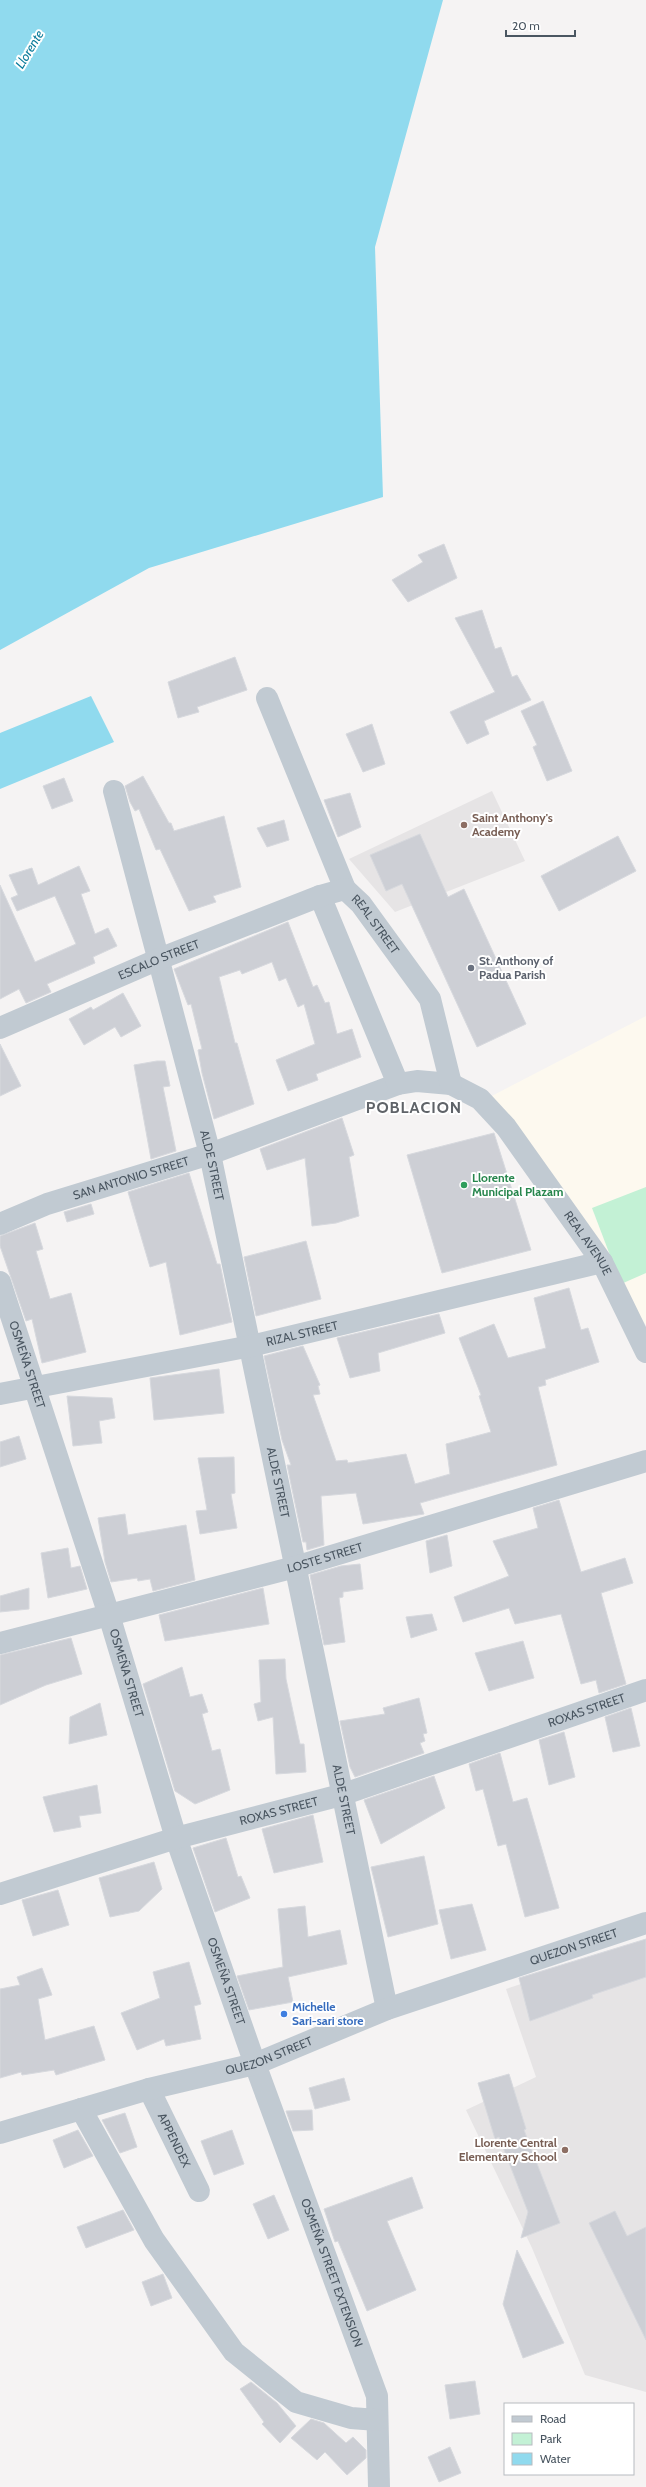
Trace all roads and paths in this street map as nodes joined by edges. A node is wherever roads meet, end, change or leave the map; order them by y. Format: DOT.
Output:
graph roads {
  1 [pos="267,698"];
  2 [pos="114,791"];
  3 [pos="345,889"];
  4 [pos="320,896"];
  5 [pos="159,959"];
  6 [pos="0,1028"];
  7 [pos="398,1084"];
  8 [pos="451,1084"];
  9 [pos="210,1154"];
  10 [pos="0,1224"];
  11 [pos="602,1262"];
  12 [pos="0,1282"];
  13 [pos="251,1346"];
  14 [pos="646,1352"];
  15 [pos="35,1387"];
  16 [pos="0,1394"];
  17 [pos="646,1461"];
  18 [pos="296,1567"];
  19 [pos="109,1615"];
  20 [pos="0,1643"];
  21 [pos="646,1690"];
  22 [pos="341,1794"];
  23 [pos="176,1838"];
  24 [pos="0,1894"];
  25 [pos="646,1923"];
  26 [pos="387,2010"];
  27 [pos="255,2064"];
  28 [pos="149,2089"];
  29 [pos="81,2109"];
  30 [pos="0,2133"];
  31 [pos="199,2191"];
  32 [pos="377,2420"];
  33 [pos="378,2487"];
  1 -- 3 [label="street"];
  2 -- 5 [label="street, ALDE STREET"];
  3 -- 4 [label="street, REAL STREET"];
  3 -- 8 [label="street, REAL STREET"];
  4 -- 5 [label="street, ESCALO STREET"];
  4 -- 7 [label="street"];
  5 -- 6 [label="street, ESCALO STREET"];
  5 -- 9 [label="street, ALDE STREET"];
  7 -- 8 [label="street, REAL AVENUE"];
  7 -- 9 [label="street, SAN ANTONIO STREET"];
  8 -- 11 [label="street, REAL AVENUE"];
  9 -- 10 [label="street, SAN ANTONIO STREET"];
  9 -- 13 [label="street, ALDE STREET"];
  11 -- 13 [label="street, RIZAL STREET"];
  11 -- 14 [label="street, REAL AVENUE"];
  12 -- 15 [label="street, OSMEÑA STREET"];
  13 -- 15 [label="street, RIZAL STREET"];
  13 -- 18 [label="street, ALDE STREET"];
  15 -- 16 [label="street, RIZAL STREET"];
  15 -- 19 [label="street, OSMEÑA STREET"];
  17 -- 18 [label="street, LOSTE STREET"];
  18 -- 19 [label="street, LOSTE STREET"];
  18 -- 22 [label="street, ALDE STREET"];
  19 -- 20 [label="street, LOSTE STREET"];
  19 -- 23 [label="street, OSMEÑA STREET"];
  21 -- 22 [label="street, ROXAS STREET"];
  22 -- 23 [label="street, ROXAS STREET"];
  22 -- 26 [label="street, ALDE STREET"];
  23 -- 24 [label="street, ROXAS STREET"];
  23 -- 27 [label="street, OSMEÑA STREET"];
  25 -- 26 [label="street, QUEZON STREET"];
  26 -- 27 [label="street, QUEZON STREET"];
  27 -- 28 [label="street, QUEZON STREET"];
  27 -- 32 [label="street, OSMEÑA STREET EXTENSION"];
  28 -- 29 [label="street, QUEZON STREET"];
  28 -- 31 [label="street, APPENDEX"];
  29 -- 30 [label="street, QUEZON STREET"];
  29 -- 32 [label="street"];
  32 -- 33 [label="street, OSMEÑA STREET EXTENSION"];
}
